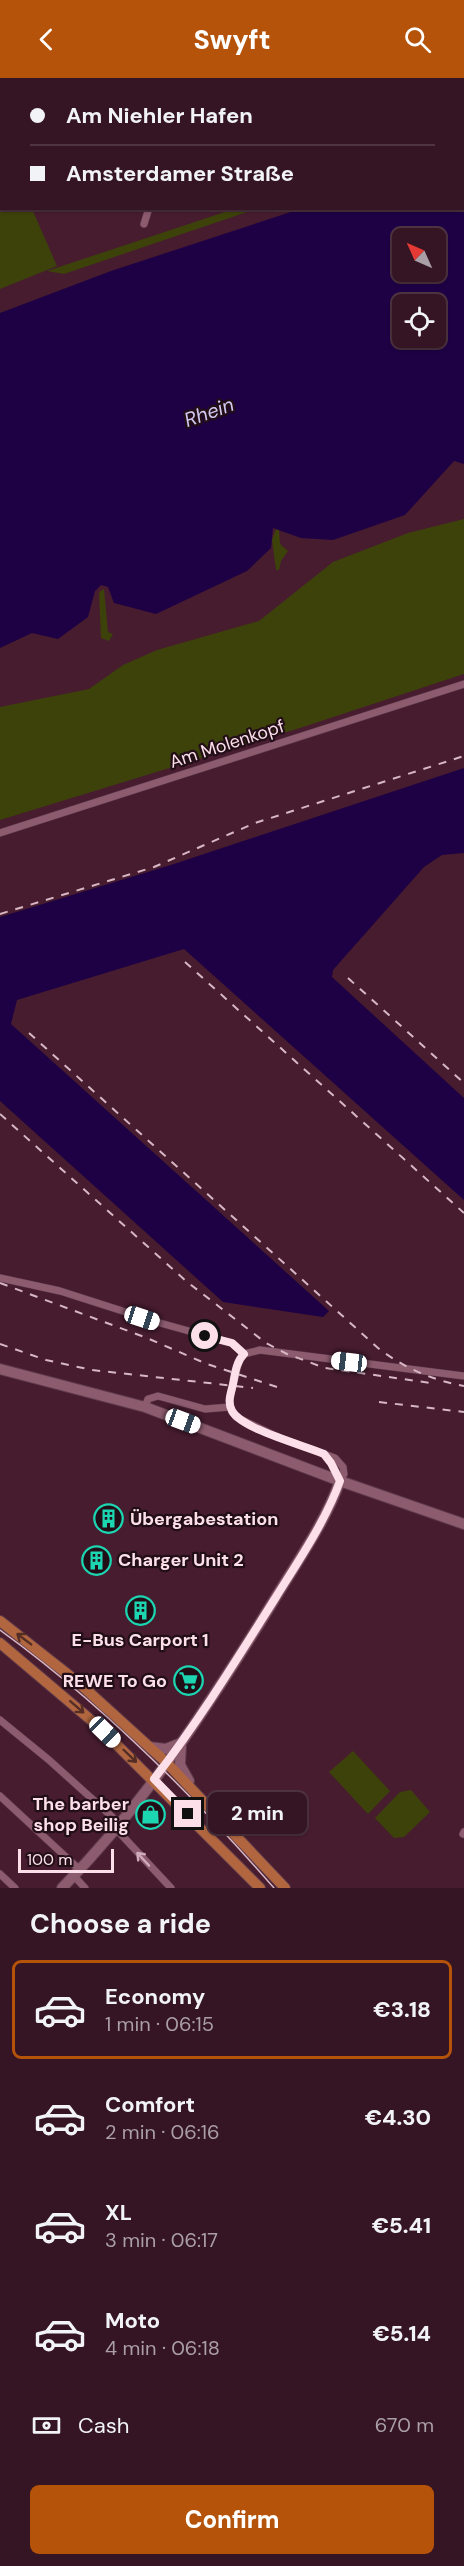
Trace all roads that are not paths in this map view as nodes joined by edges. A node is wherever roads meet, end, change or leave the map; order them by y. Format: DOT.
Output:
graph roads {
  1 [pos="148,210"];
  2 [pos="144,224"];
  3 [pos="464,684"];
  4 [pos="0,833"];
  5 [pos="0,1278"];
  6 [pos="244,1354"];
  7 [pos="0,1369"];
  8 [pos="464,1376"];
  9 [pos="145,1407"];
  10 [pos="231,1407"];
  11 [pos="340,1481"];
  12 [pos="464,1524"];
  13 [pos="0,1621"];
  14 [pos="0,1643"];
  15 [pos="80,1684"];
  16 [pos="53,1686"];
  17 [pos="0,1720"];
  18 [pos="182,1743"];
  19 [pos="149,1748"];
  20 [pos="167,1764"];
  21 [pos="154,1779"];
  22 [pos="0,1796"];
  23 [pos="200,1799"];
  24 [pos="118,1827"];
  25 [pos="246,1847"];
  26 [pos="225,1852"];
  27 [pos="77,1873"];
  28 [pos="0,1874"];
  29 [pos="284,1887"];
  30 [pos="15,1888"];
  31 [pos="62,1888"];
  32 [pos="85,1888"];
  33 [pos="171,1888"];
  34 [pos="260,1888"];
  1 -- 2 [label="street"];
  3 -- 4 [label="street, Am Molenkopf"];
  5 -- 6 [label="street"];
  6 -- 8 [label="street"];
  6 -- 10 [label="street"];
  7 -- 9 [label="main road"];
  9 -- 10 [label="street"];
  9 -- 11 [label="main road"];
  10 -- 11 [label="street"];
  11 -- 12 [label="main road"];
  11 -- 18 [label="main road"];
  15 -- 13 [label="main road, one-way"];
  14 -- 16 [label="main road"];
  15 -- 16 [label="main road"];
  15 -- 19 [label="main road"];
  16 -- 21 [label="main road, one-way"];
  17 -- 24 [label="street"];
  18 -- 19 [label="main road"];
  18 -- 20 [label="main road"];
  18 -- 23 [label="main road"];
  19 -- 20 [label="main road"];
  20 -- 21 [label="main road"];
  20 -- 23 [label="main road"];
  21 -- 24 [label="main road"];
  21 -- 26 [label="main road"];
  22 -- 27 [label="street"];
  23 -- 25 [label="main road"];
  24 -- 27 [label="main road"];
  33 -- 24 [label="street, one-way"];
  25 -- 26 [label="main road"];
  25 -- 29 [label="main road"];
  26 -- 34 [label="main road"];
  27 -- 31 [label="main road"];
  27 -- 32 [label="street"];
  28 -- 30 [label="street"];
  29 -- 34 [label="main road"];
}
